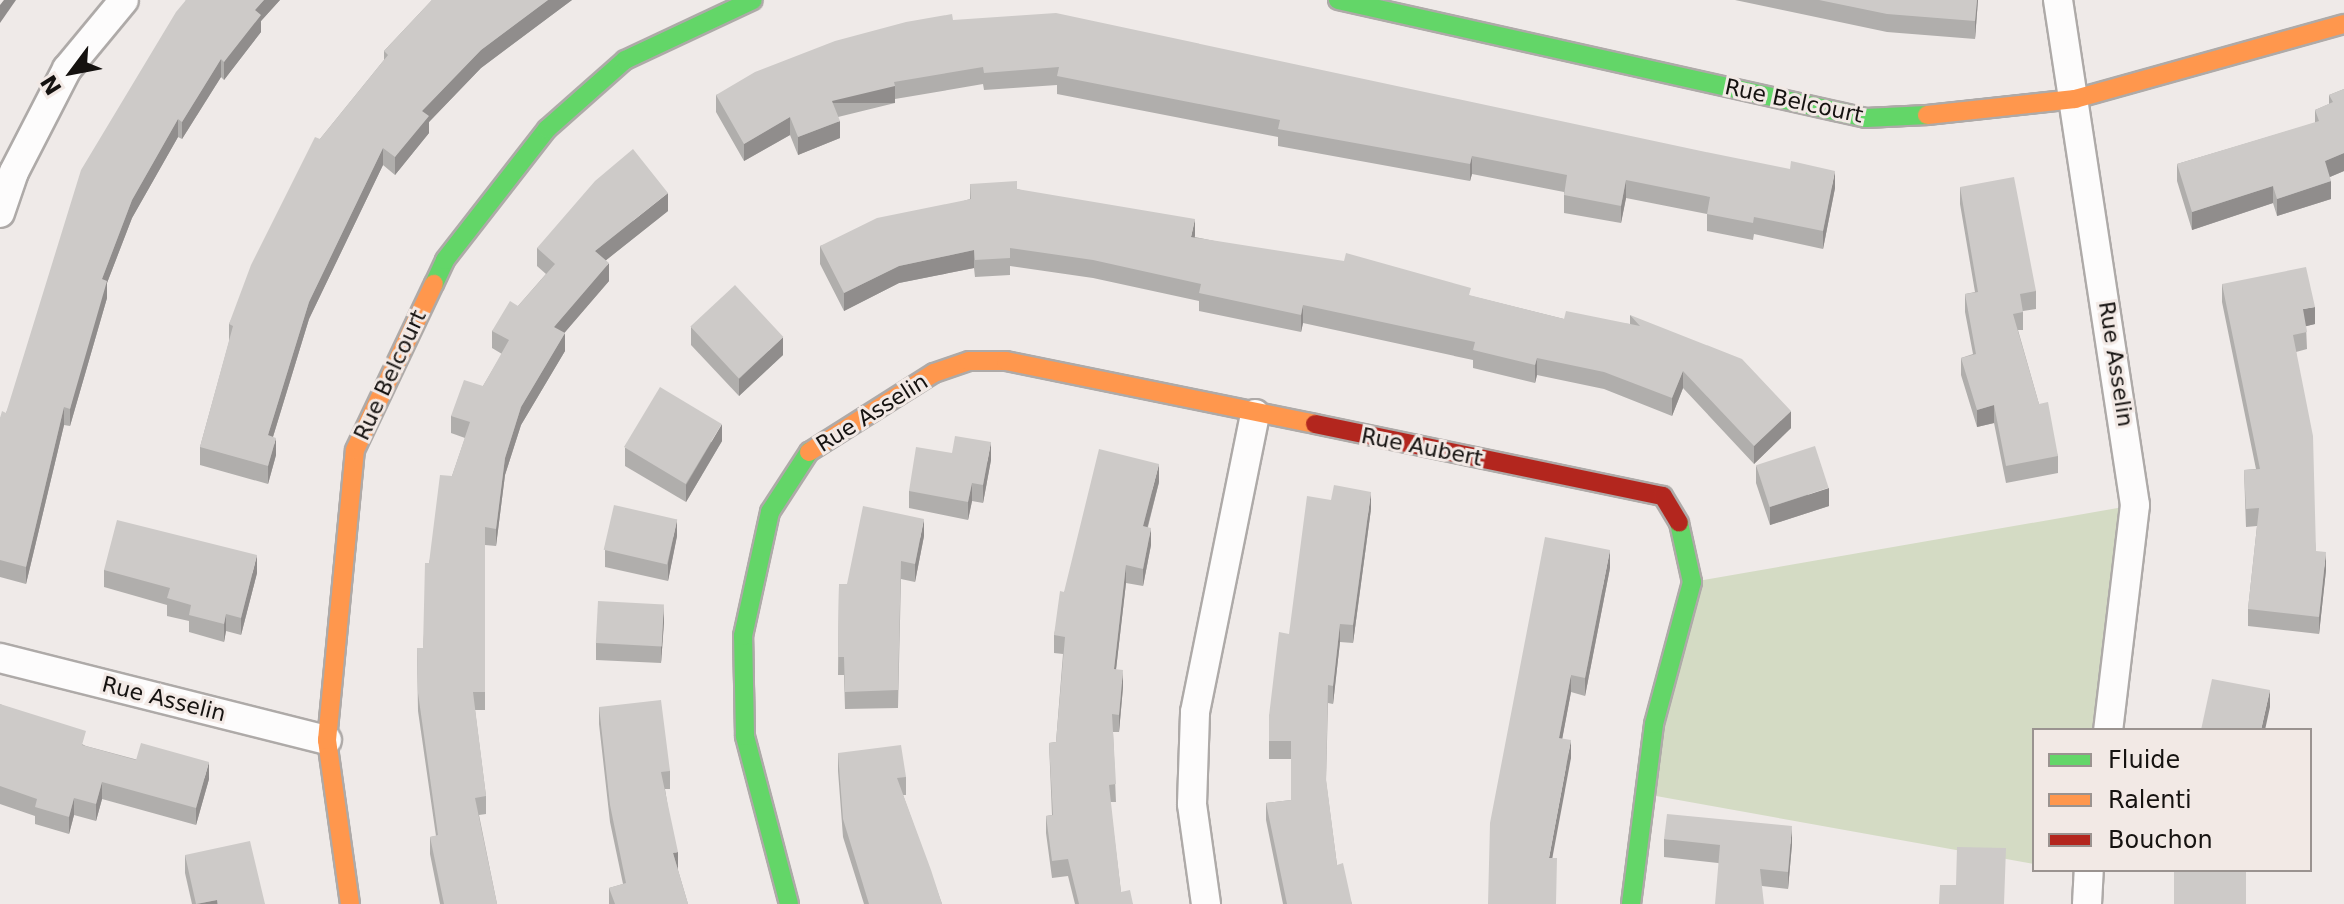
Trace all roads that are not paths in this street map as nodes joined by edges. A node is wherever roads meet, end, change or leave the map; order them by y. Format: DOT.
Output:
graph roads {
  1 [pos="124,0"];
  2 [pos="753,0"];
  3 [pos="1338,0"];
  4 [pos="2058,0"];
  5 [pos="2344,24"];
  6 [pos="2075,99"];
  7 [pos="0,213"];
  8 [pos="1255,414"];
  9 [pos="0,658"];
  10 [pos="2108,728"];
  11 [pos="327,740"];
  12 [pos="2089,872"];
  13 [pos="350,904"];
  14 [pos="789,904"];
  15 [pos="1206,904"];
  16 [pos="1631,904"];
  17 [pos="2087,904"];
  1 -- 7 [label="street"];
  2 -- 11 [label="street, Rue Belcourt"];
  3 -- 6 [label="street, Rue Belcourt"];
  4 -- 6 [label="street, Rue Asselin"];
  5 -- 6 [label="street, Rue Belcourt"];
  6 -- 10 [label="street, Rue Asselin"];
  8 -- 14 [label="street, Rue Asselin"];
  8 -- 15 [label="street"];
  8 -- 16 [label="street, Rue Aubert"];
  9 -- 11 [label="street, Rue Asselin"];
  11 -- 13 [label="street, Rue Belcourt"];
  12 -- 17 [label="street"];
}
